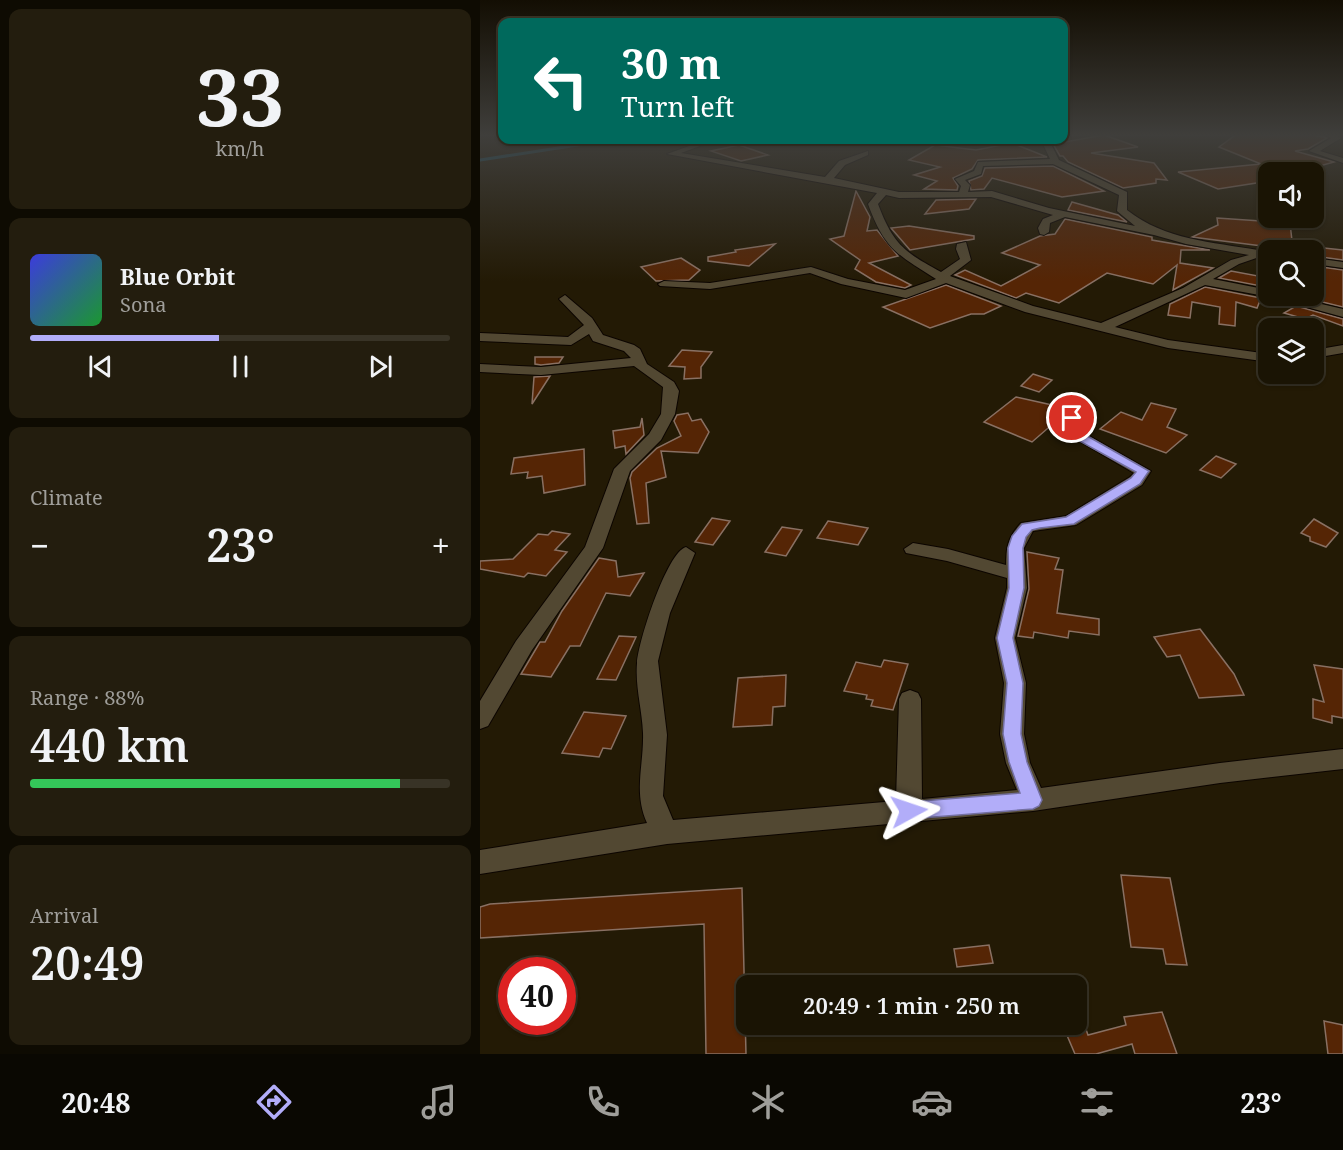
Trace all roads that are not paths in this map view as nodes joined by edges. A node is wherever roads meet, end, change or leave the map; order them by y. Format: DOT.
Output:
graph roads {
  1 [pos="840,183"];
  2 [pos="964,183"];
  3 [pos="1101,183"];
  4 [pos="882,193"];
  5 [pos="963,194"];
  6 [pos="1065,214"];
  7 [pos="1044,232"];
  8 [pos="1152,232"];
  9 [pos="962,244"];
  10 [pos="1258,252"];
  11 [pos="1258,256"];
  12 [pos="1324,263"];
  13 [pos="1343,266"];
  14 [pos="944,278"];
  15 [pos="1204,280"];
  16 [pos="664,284"];
  17 [pos="1258,292"];
  18 [pos="565,299"];
  19 [pos="1315,306"];
  20 [pos="1343,313"];
  21 [pos="590,327"];
  22 [pos="1102,327"];
  23 [pos="480,337"];
  24 [pos="1343,349"];
  25 [pos="1324,352"];
  26 [pos="1258,356"];
  27 [pos="638,361"];
  28 [pos="480,369"];
  29 [pos="1072,418"];
  30 [pos="913,549"];
  31 [pos="686,553"];
  32 [pos="1016,574"];
  33 [pos="910,699"];
  34 [pos="480,720"];
  35 [pos="1343,759"];
  36 [pos="1033,800"];
  37 [pos="909,811"];
  38 [pos="667,832"];
  39 [pos="480,862"];
  1 -- 4 [label="street"];
  2 -- 5 [label="street"];
  3 -- 8 [label="street"];
  4 -- 5 [label="street"];
  4 -- 14 [label="street"];
  5 -- 6 [label="street"];
  6 -- 7 [label="street"];
  6 -- 8 [label="street"];
  8 -- 10 [label="street"];
  9 -- 14 [label="street"];
  11 -- 15 [label="street"];
  12 -- 13 [label="street"];
  14 -- 16 [label="street"];
  14 -- 22 [label="street"];
  15 -- 17 [label="street"];
  15 -- 22 [label="street"];
  18 -- 21 [label="street"];
  19 -- 20 [label="street"];
  21 -- 23 [label="street"];
  21 -- 27 [label="street"];
  22 -- 26 [label="street"];
  24 -- 25 [label="street"];
  27 -- 28 [label="street"];
  27 -- 34 [label="street"];
  29 -- 32 [label="street"];
  30 -- 32 [label="street"];
  31 -- 38 [label="street"];
  32 -- 36 [label="street"];
  33 -- 37 [label="street"];
  35 -- 36 [label="street"];
  36 -- 37 [label="street"];
  37 -- 38 [label="street"];
  38 -- 39 [label="street"];
}
